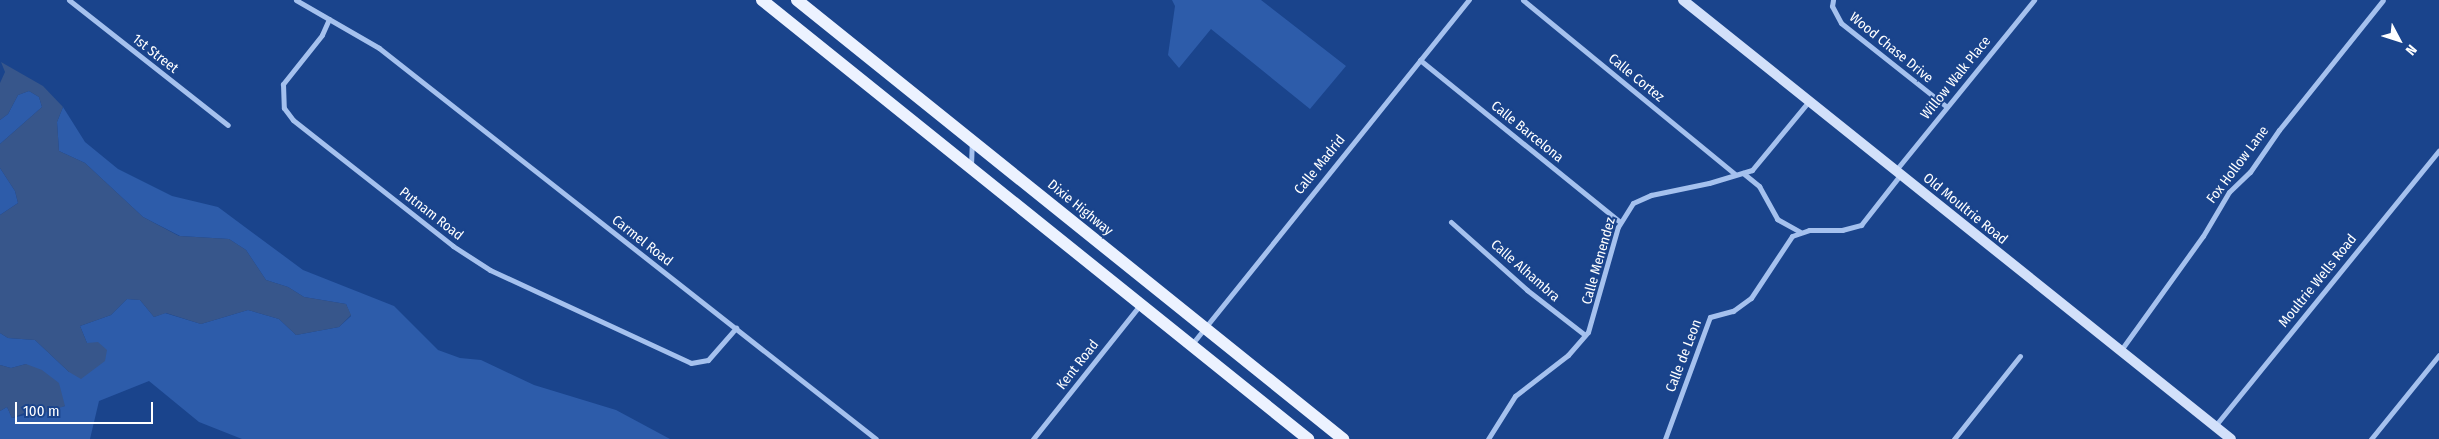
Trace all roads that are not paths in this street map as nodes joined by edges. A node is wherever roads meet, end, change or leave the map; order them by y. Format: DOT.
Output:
graph roads {
  1 [pos="69,0"];
  2 [pos="296,0"];
  3 [pos="762,0"];
  4 [pos="797,0"];
  5 [pos="1468,0"];
  6 [pos="1523,0"];
  7 [pos="1683,0"];
  8 [pos="1833,0"];
  9 [pos="2034,0"];
  10 [pos="2384,0"];
  11 [pos="328,19"];
  12 [pos="1420,60"];
  13 [pos="1809,101"];
  14 [pos="1948,107"];
  15 [pos="228,125"];
  16 [pos="972,141"];
  17 [pos="2439,150"];
  18 [pos="971,169"];
  19 [pos="1898,172"];
  20 [pos="1743,173"];
  21 [pos="1735,174"];
  22 [pos="1451,222"];
  23 [pos="1620,222"];
  24 [pos="1800,232"];
  25 [pos="1140,304"];
  26 [pos="736,328"];
  27 [pos="1205,328"];
  28 [pos="1585,335"];
  29 [pos="1191,345"];
  30 [pos="2120,350"];
  31 [pos="2439,355"];
  32 [pos="2020,356"];
  33 [pos="2215,426"];
  34 [pos="876,439"];
  35 [pos="1033,439"];
  36 [pos="1308,439"];
  37 [pos="1343,439"];
  38 [pos="1488,439"];
  39 [pos="1665,439"];
  40 [pos="1954,439"];
  41 [pos="2231,439"];
  42 [pos="2371,439"];
  1 -- 15 [label="street, 1st Street"];
  2 -- 11 [label="street"];
  3 -- 18 [label="main road"];
  4 -- 16 [label="main road, Dixie Highway"];
  5 -- 12 [label="street, Calle Madrid"];
  6 -- 21 [label="street, Calle Cortez"];
  7 -- 13 [label="main road, Old Moultrie Road"];
  8 -- 14 [label="street, Wood Chase Drive"];
  9 -- 14 [label="street, Willow Walk Place"];
  10 -- 30 [label="street, Fox Hollow Lane"];
  11 -- 26 [label="street, Carmel Road"];
  11 -- 26 [label="street, Putnam Road"];
  12 -- 23 [label="street, Calle Barcelona"];
  12 -- 27 [label="street, Calle Madrid"];
  13 -- 19 [label="main road, Old Moultrie Road"];
  13 -- 20 [label="street"];
  14 -- 19 [label="street, Willow Walk Place"];
  16 -- 18 [label="street"];
  16 -- 27 [label="main road, Dixie Highway"];
  17 -- 33 [label="street, Moultrie Wells Road"];
  18 -- 25 [label="main road"];
  19 -- 24 [label="street"];
  19 -- 30 [label="main road, Old Moultrie Road"];
  20 -- 21 [label="street, Calle Menendez"];
  20 -- 24 [label="street"];
  21 -- 23 [label="street, Calle Menendez"];
  22 -- 28 [label="street, Calle Alhambra"];
  23 -- 28 [label="street, Calle Menendez"];
  24 -- 39 [label="street, Calle de Leon"];
  25 -- 29 [label="main road"];
  25 -- 35 [label="street, Kent Road"];
  26 -- 34 [label="street, Carmel Road"];
  27 -- 29 [label="street, Calle Madrid"];
  27 -- 37 [label="main road, Dixie Highway"];
  28 -- 38 [label="street, Calle Menendez"];
  29 -- 36 [label="main road"];
  30 -- 33 [label="main road, Old Moultrie Road"];
  31 -- 42 [label="street"];
  32 -- 40 [label="street"];
  33 -- 41 [label="main road, Old Moultrie Road"];
}
